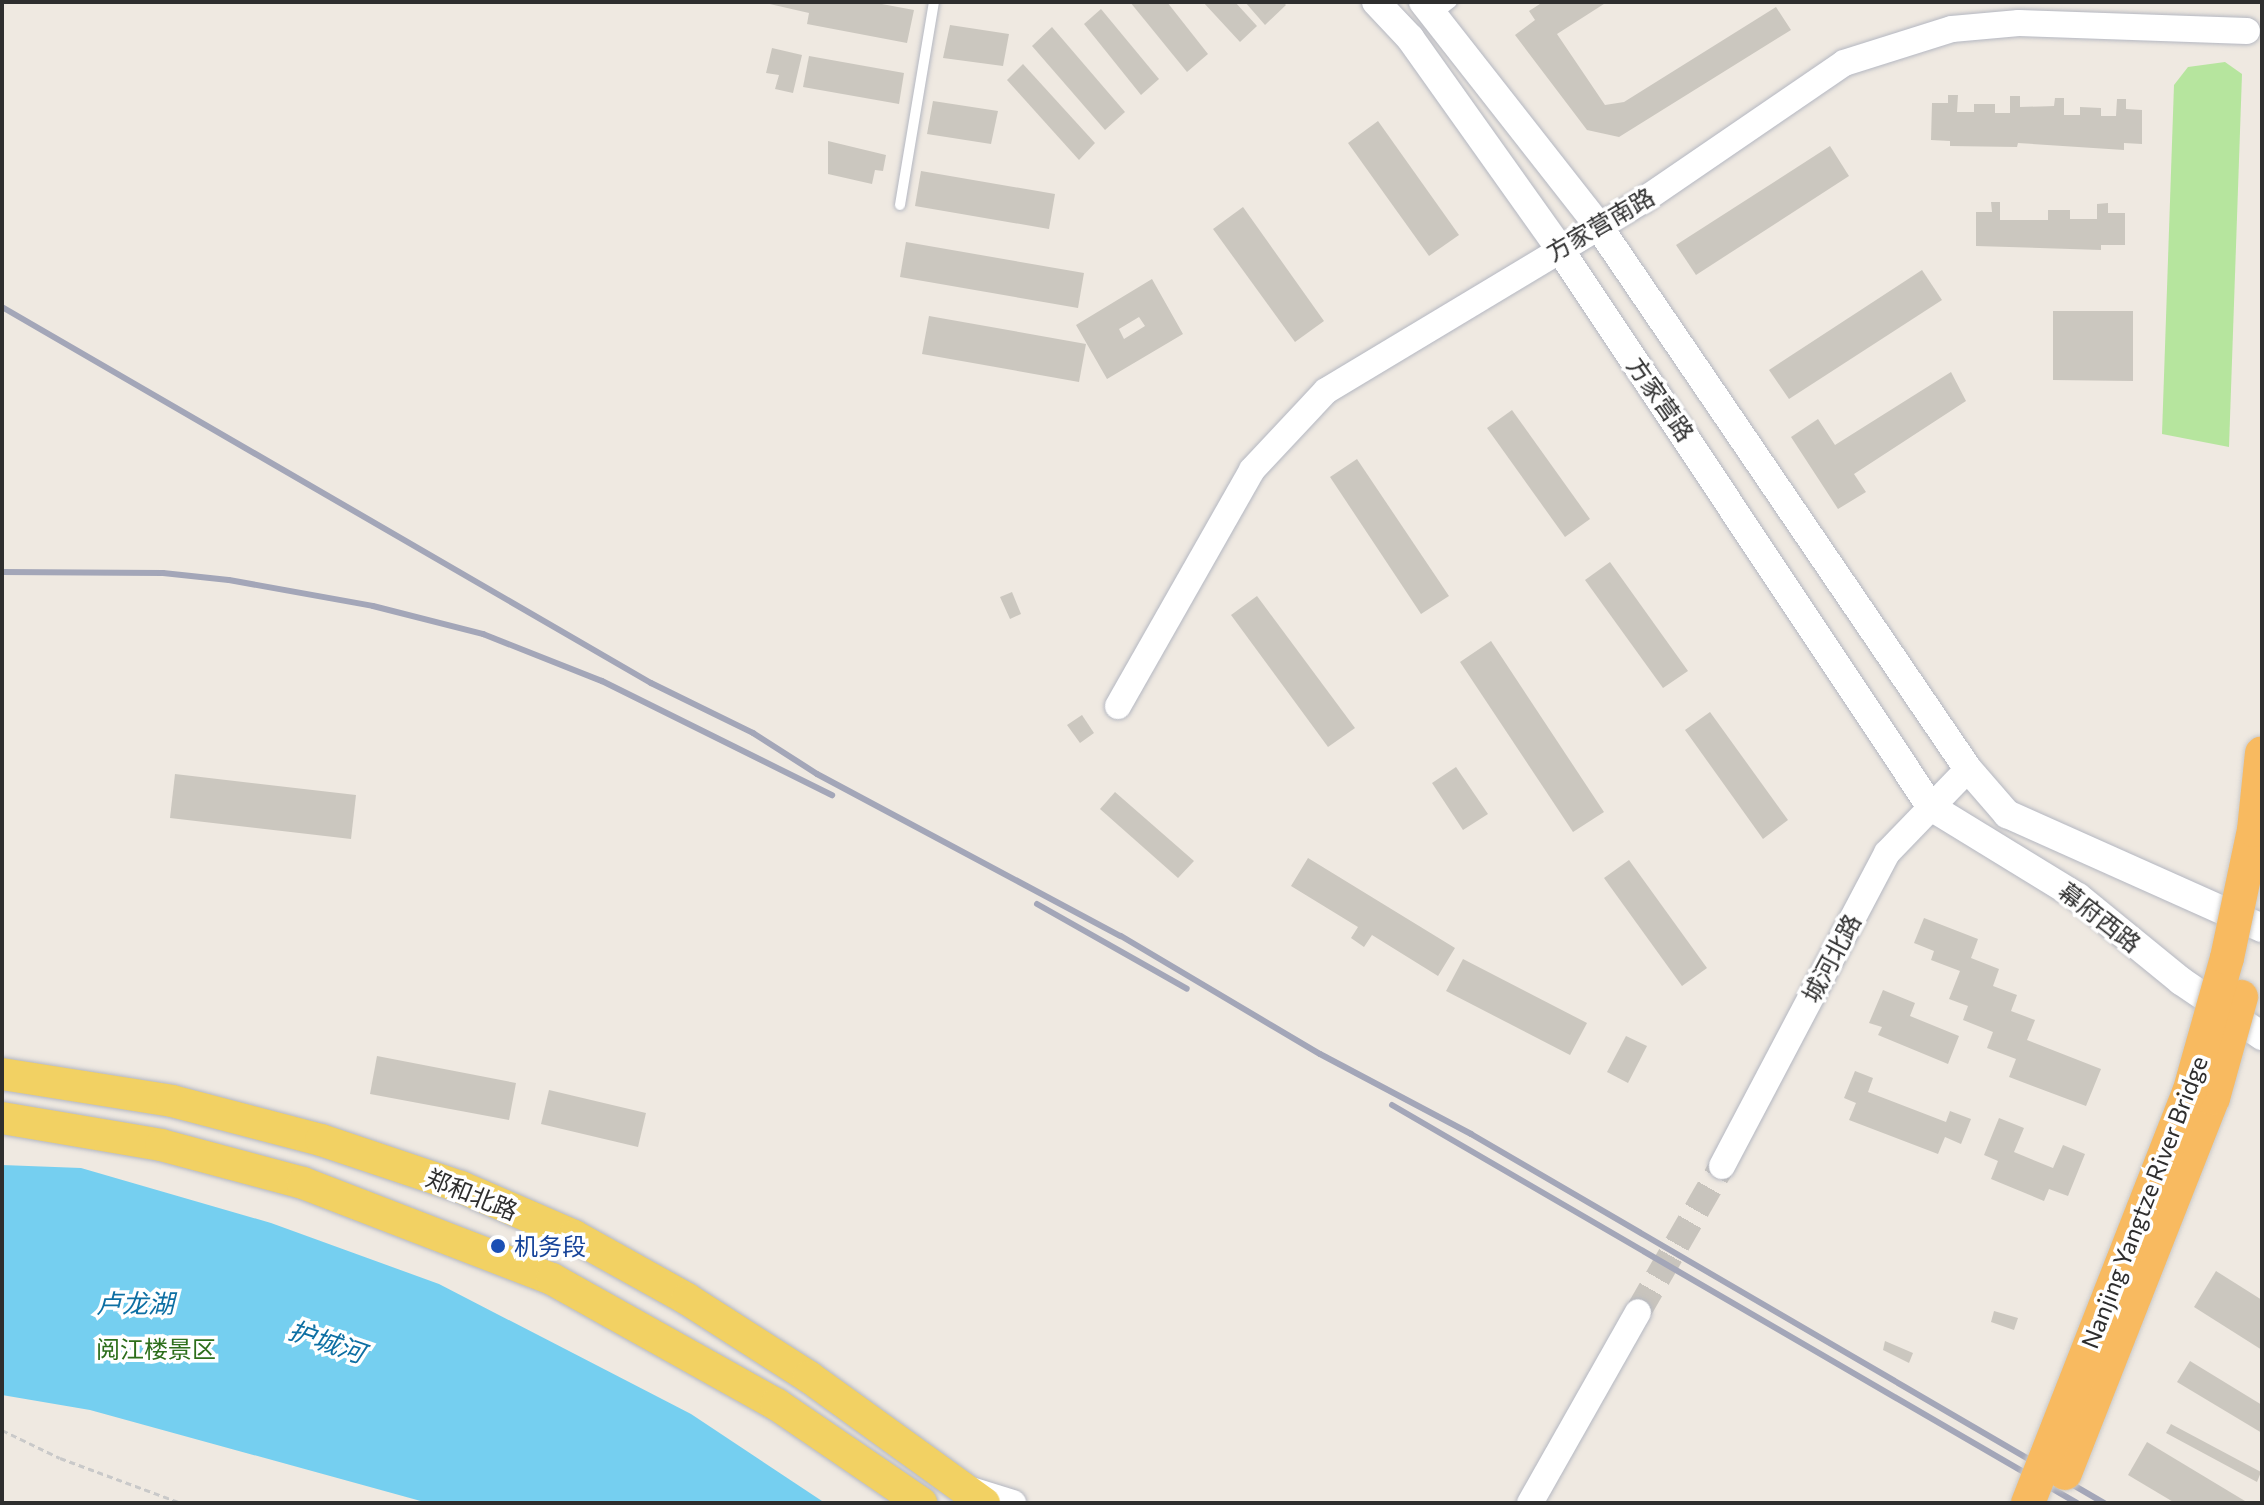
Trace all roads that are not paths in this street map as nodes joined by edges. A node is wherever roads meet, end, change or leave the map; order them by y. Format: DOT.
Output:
graph roads {
  1 [pos="934,2"];
  2 [pos="1376,2"];
  3 [pos="1436,6"];
  4 [pos="2247,31"];
  5 [pos="900,205"];
  6 [pos="1597,224"];
  7 [pos="1559,248"];
  8 [pos="1118,706"];
  9 [pos="2262,753"];
  10 [pos="1968,769"];
  11 [pos="1931,807"];
  12 [pos="2262,905"];
  13 [pos="2262,928"];
  14 [pos="2262,1036"];
  15 [pos="2,1074"];
  16 [pos="2,1118"];
  17 [pos="1722,1166"];
  18 [pos="1638,1312"];
  19 [pos="978,1496"];
  20 [pos="921,1503"];
  21 [pos="1013,1503"];
  22 [pos="1530,1503"];
  23 [pos="2028,1503"];
  24 [pos="2054,1503"];
  1 -- 5 [label="lane"];
  2 -- 7 [label="main road, 方家营路"];
  3 -- 6 [label="main road, 方家营路"];
  4 -- 6 [label="street, 方家营南路"];
  6 -- 7 [label="street, 方家营南路"];
  6 -- 10 [label="main road, 方家营路"];
  7 -- 8 [label="street, 方家营南路"];
  7 -- 11 [label="main road, 方家营路"];
  9 -- 23 [label="highway, Nanjing Yangtze River Bridge, bridge"];
  10 -- 11 [label="street, 城河北路"];
  10 -- 13 [label="main road, 幕府西路"];
  11 -- 14 [label="main road, 幕府西路"];
  11 -- 17 [label="street, 城河北路"];
  12 -- 24 [label="highway, Nanjing Yangtze River Bridge, bridge"];
  15 -- 19 [label="main road, 郑和北路"];
  16 -- 20 [label="main road, 郑和北路"];
  18 -- 22 [label="street"];
  19 -- 21 [label="street"];
}
